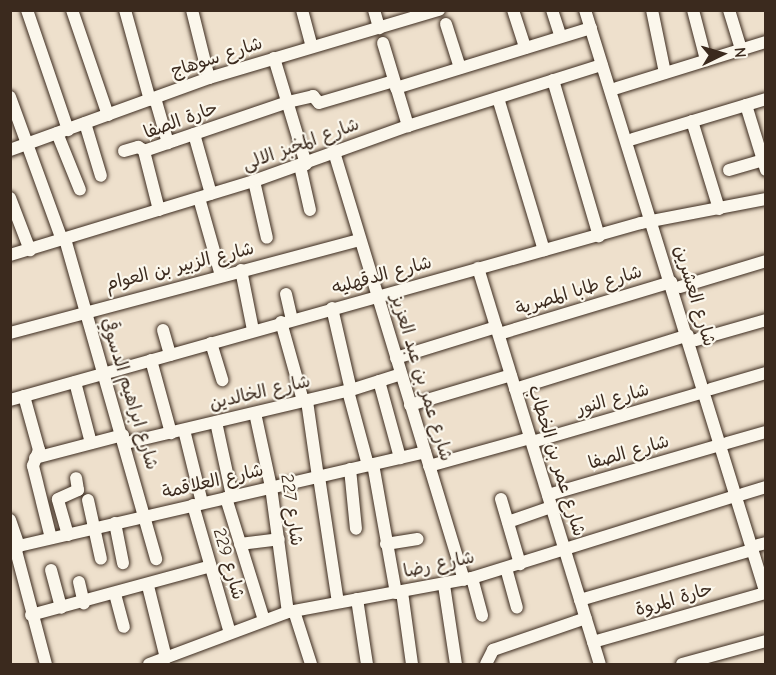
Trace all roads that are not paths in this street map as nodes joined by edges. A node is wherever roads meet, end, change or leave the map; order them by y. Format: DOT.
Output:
graph roads {
  1 [pos="27,10"];
  2 [pos="72,10"];
  3 [pos="124,10"];
  4 [pos="192,10"];
  5 [pos="302,10"];
  6 [pos="374,10"];
  7 [pos="439,10"];
  8 [pos="513,10"];
  9 [pos="552,10"];
  10 [pos="585,10"];
  11 [pos="593,10"];
  12 [pos="652,10"];
  13 [pos="693,10"];
  14 [pos="729,10"];
  15 [pos="446,24"];
  16 [pos="378,28"];
  17 [pos="591,28"];
  18 [pos="561,37"];
  19 [pos="765,42"];
  20 [pos="383,43"];
  21 [pos="312,47"];
  22 [pos="525,48"];
  23 [pos="741,49"];
  24 [pos="274,58"];
  25 [pos="706,60"];
  26 [pos="602,65"];
  27 [pos="460,68"];
  28 [pos="665,73"];
  29 [pos="209,78"];
  30 [pos="553,80"];
  31 [pos="395,84"];
  32 [pos="617,88"];
  33 [pos="10,97"];
  34 [pos="498,98"];
  35 [pos="153,99"];
  36 [pos="765,99"];
  37 [pos="288,102"];
  38 [pos="746,105"];
  39 [pos="108,115"];
  40 [pos="692,121"];
  41 [pos="85,123"];
  42 [pos="408,126"];
  43 [pos="63,131"];
  44 [pos="194,134"];
  45 [pos="633,139"];
  46 [pos="168,143"];
  47 [pos="27,144"];
  48 [pos="10,150"];
  49 [pos="124,151"];
  50 [pos="146,151"];
  51 [pos="333,152"];
  52 [pos="303,165"];
  53 [pos="764,165"];
  54 [pos="729,170"];
  55 [pos="101,176"];
  56 [pos="254,181"];
  57 [pos="80,190"];
  58 [pos="205,196"];
  59 [pos="10,198"];
  60 [pos="765,199"];
  61 [pos="719,209"];
  62 [pos="159,210"];
  63 [pos="310,210"];
  64 [pos="655,220"];
  65 [pos="599,236"];
  66 [pos="267,238"];
  67 [pos="63,240"];
  68 [pos="360,240"];
  69 [pos="30,250"];
  70 [pos="544,250"];
  71 [pos="10,255"];
  72 [pos="765,261"];
  73 [pos="478,268"];
  74 [pos="241,270"];
  75 [pos="221,276"];
  76 [pos="675,284"];
  77 [pos="286,294"];
  78 [pos="377,296"];
  79 [pos="332,308"];
  80 [pos="85,311"];
  81 [pos="765,320"];
  82 [pos="286,321"];
  83 [pos="163,330"];
  84 [pos="253,330"];
  85 [pos="497,331"];
  86 [pos="10,333"];
  87 [pos="692,338"];
  88 [pos="211,343"];
  89 [pos="170,355"];
  90 [pos="396,358"];
  91 [pos="151,360"];
  92 [pos="765,373"];
  93 [pos="104,374"];
  94 [pos="401,374"];
  95 [pos="511,375"];
  96 [pos="222,380"];
  97 [pos="380,381"];
  98 [pos="75,382"];
  99 [pos="515,389"];
  100 [pos="708,390"];
  101 [pos="350,391"];
  102 [pos="24,396"];
  103 [pos="10,400"];
  104 [pos="305,401"];
  105 [pos="411,405"];
  106 [pos="255,413"];
  107 [pos="216,422"];
  108 [pos="184,430"];
  109 [pos="765,432"];
  110 [pos="171,433"];
  111 [pos="124,439"];
  112 [pos="531,440"];
  113 [pos="91,443"];
  114 [pos="724,444"];
  115 [pos="425,452"];
  116 [pos="35,458"];
  117 [pos="400,458"];
  118 [pos="371,465"];
  119 [pos="429,466"];
  120 [pos="350,469"];
  121 [pos="318,477"];
  122 [pos="76,478"];
  123 [pos="271,487"];
  124 [pos="765,487"];
  125 [pos="740,495"];
  126 [pos="229,497"];
  127 [pos="501,499"];
  128 [pos="88,500"];
  129 [pos="550,501"];
  130 [pos="198,504"];
  131 [pos="147,516"];
  132 [pos="10,520"];
  133 [pos="507,522"];
  134 [pos="115,523"];
  135 [pos="94,528"];
  136 [pos="356,529"];
  137 [pos="68,534"];
  138 [pos="51,538"];
  139 [pos="279,539"];
  140 [pos="418,539"];
  141 [pos="240,544"];
  142 [pos="386,544"];
  143 [pos="759,546"];
  144 [pos="15,547"];
  145 [pos="565,550"];
  146 [pos="101,559"];
  147 [pos="156,559"];
  148 [pos="123,563"];
  149 [pos="520,564"];
  150 [pos="208,567"];
  151 [pos="506,568"];
  152 [pos="765,569"];
  153 [pos="51,570"];
  154 [pos="468,579"];
  155 [pos="79,582"];
  156 [pos="444,585"];
  157 [pos="148,586"];
  158 [pos="399,592"];
  159 [pos="765,593"];
  160 [pos="115,594"];
  161 [pos="357,599"];
  162 [pos="580,600"];
  163 [pos="84,603"];
  164 [pos="338,603"];
  165 [pos="61,608"];
  166 [pos="517,608"];
  167 [pos="291,612"];
  168 [pos="31,615"];
  169 [pos="482,616"];
  170 [pos="586,618"];
  171 [pos="264,620"];
  172 [pos="124,627"];
  173 [pos="230,633"];
  174 [pos="765,641"];
  175 [pos="593,642"];
  176 [pos="174,659"];
  177 [pos="46,664"];
  178 [pos="149,664"];
  179 [pos="311,664"];
  180 [pos="367,664"];
  181 [pos="412,664"];
  182 [pos="456,664"];
  183 [pos="486,664"];
  184 [pos="600,664"];
  185 [pos="682,664"];
  1 -- 43 [label="street"];
  2 -- 39 [label="street"];
  3 -- 35 [label="street"];
  4 -- 29 [label="street"];
  5 -- 21 [label="street"];
  6 -- 16 [label="street"];
  7 -- 16 [label="street, شارع سوهاج"];
  8 -- 22 [label="street"];
  9 -- 18 [label="street"];
  10 -- 17 [label="street, شارع العشرين"];
  11 -- 32 [label="street, شارع العشرين"];
  12 -- 28 [label="street"];
  13 -- 25 [label="street"];
  14 -- 23 [label="street"];
  15 -- 27 [label="street"];
  16 -- 21 [label="street, شارع سوهاج"];
  17 -- 18 [label="street"];
  17 -- 26 [label="street, شارع العشرين"];
  18 -- 22 [label="street"];
  19 -- 23 [label="street"];
  20 -- 31 [label="street"];
  21 -- 24 [label="street, شارع سوهاج"];
  22 -- 27 [label="street"];
  23 -- 25 [label="street"];
  24 -- 29 [label="street, شارع سوهاج"];
  24 -- 37 [label="street"];
  25 -- 28 [label="street"];
  26 -- 30 [label="street, شارع المخبز الالى"];
  26 -- 64 [label="street, شارع العشرين"];
  27 -- 31 [label="street"];
  28 -- 32 [label="street"];
  29 -- 35 [label="street, شارع سوهاج"];
  30 -- 34 [label="street, شارع المخبز الالى"];
  30 -- 65 [label="street"];
  31 -- 37 [label="street, حارة الصفا"];
  31 -- 42 [label="street"];
  32 -- 45 [label="street, شارع العشرين"];
  33 -- 47 [label="street, شارع ابراهيم الدسوقي"];
  34 -- 42 [label="street, شارع المخبز الالى"];
  34 -- 70 [label="street"];
  35 -- 39 [label="street, شارع سوهاج"];
  35 -- 46 [label="street"];
  36 -- 38 [label="street"];
  37 -- 44 [label="street, حارة الصفا"];
  37 -- 52 [label="street"];
  38 -- 40 [label="street"];
  38 -- 53 [label="street"];
  39 -- 41 [label="street, شارع سوهاج"];
  40 -- 45 [label="street"];
  40 -- 61 [label="street"];
  41 -- 43 [label="street, شارع سوهاج"];
  41 -- 55 [label="street"];
  42 -- 51 [label="street, شارع المخبز الالى"];
  43 -- 47 [label="street, شارع سوهاج"];
  43 -- 57 [label="street"];
  44 -- 46 [label="street, حارة الصفا"];
  44 -- 58 [label="street"];
  45 -- 64 [label="street, شارع العشرين"];
  46 -- 50 [label="street, حارة الصفا"];
  47 -- 48 [label="street, شارع سوهاج"];
  47 -- 67 [label="street, شارع ابراهيم الدسوقي"];
  49 -- 50 [label="street"];
  50 -- 62 [label="street, حارة الصفا"];
  51 -- 52 [label="street, شارع المخبز الالى"];
  51 -- 68 [label="street, شارع عمر بن عبد العزيز"];
  52 -- 56 [label="street, شارع المخبز الالى"];
  52 -- 63 [label="street"];
  53 -- 54 [label="street"];
  56 -- 58 [label="street, شارع المخبز الالى"];
  56 -- 66 [label="street"];
  58 -- 62 [label="street, شارع المخبز الالى"];
  58 -- 75 [label="street"];
  59 -- 69 [label="street"];
  60 -- 61 [label="street, شارع الدقهليه"];
  61 -- 64 [label="street, شارع الدقهليه"];
  62 -- 67 [label="street, شارع المخبز الالى"];
  64 -- 65 [label="street, شارع الدقهليه"];
  64 -- 76 [label="street, شارع العشرين"];
  65 -- 70 [label="street, شارع الدقهليه"];
  67 -- 69 [label="street, شارع المخبز الالى"];
  67 -- 80 [label="street, شارع ابراهيم الدسوقي"];
  68 -- 74 [label="street, شارع الزبير بن العوام"];
  68 -- 78 [label="street, شارع عمر بن عبد العزيز"];
  69 -- 71 [label="street, شارع المخبز الالى"];
  70 -- 73 [label="street, شارع الدقهليه"];
  72 -- 76 [label="street, شارع طابا المصرية"];
  73 -- 78 [label="street, شارع الدقهليه"];
  73 -- 85 [label="street, شارع عمر بن الخطاب"];
  74 -- 75 [label="street, شارع الزبير بن العوام"];
  74 -- 84 [label="street"];
  75 -- 80 [label="street, شارع الزبير بن العوام"];
  76 -- 85 [label="street, شارع طابا المصرية"];
  76 -- 87 [label="street, شارع العشرين"];
  77 -- 82 [label="street"];
  78 -- 79 [label="street, شارع الدقهليه"];
  78 -- 90 [label="street, شارع عمر بن عبد العزيز"];
  79 -- 82 [label="street, شارع الدقهليه"];
  79 -- 101 [label="street"];
  80 -- 86 [label="street, شارع الزبير بن العوام"];
  80 -- 93 [label="street, شارع ابراهيم الدسوقي"];
  81 -- 87 [label="street"];
  82 -- 84 [label="street, شارع الدقهليه"];
  82 -- 104 [label="street"];
  83 -- 89 [label="street"];
  84 -- 88 [label="street, شارع الدقهليه"];
  85 -- 90 [label="street, شارع طابا المصرية"];
  85 -- 95 [label="street, شارع عمر بن الخطاب"];
  87 -- 99 [label="street"];
  87 -- 100 [label="street, شارع العشرين"];
  88 -- 89 [label="street, شارع الدقهليه"];
  88 -- 96 [label="street"];
  89 -- 91 [label="street, شارع الدقهليه"];
  90 -- 94 [label="street, شارع عمر بن عبد العزيز"];
  91 -- 93 [label="street, شارع الدقهليه"];
  91 -- 110 [label="street"];
  92 -- 100 [label="street, شارع النور"];
  93 -- 98 [label="street, شارع الدقهليه"];
  93 -- 111 [label="street, شارع ابراهيم الدسوقي"];
  94 -- 97 [label="street, شارع الخالدين"];
  94 -- 105 [label="street, شارع عمر بن عبد العزيز"];
  95 -- 99 [label="street, شارع عمر بن الخطاب"];
  95 -- 105 [label="street"];
  97 -- 101 [label="street, شارع الخالدين"];
  97 -- 117 [label="street"];
  98 -- 102 [label="street, شارع الدقهليه"];
  98 -- 113 [label="street"];
  99 -- 112 [label="street, شارع عمر بن الخطاب"];
  100 -- 112 [label="street, شارع النور"];
  100 -- 114 [label="street, شارع العشرين"];
  101 -- 104 [label="street, شارع الخالدين"];
  101 -- 118 [label="street"];
  102 -- 103 [label="street, شارع الدقهليه"];
  102 -- 116 [label="street"];
  104 -- 106 [label="street, شارع الخالدين"];
  104 -- 121 [label="street"];
  105 -- 115 [label="street, شارع عمر بن عبد العزيز"];
  106 -- 107 [label="street, شارع الخالدين"];
  106 -- 123 [label="street, شارع 227"];
  107 -- 108 [label="street, شارع الخالدين"];
  107 -- 126 [label="street"];
  108 -- 110 [label="street, شارع الخالدين"];
  108 -- 130 [label="street, شارع 229"];
  109 -- 114 [label="street, شارع الصفا"];
  110 -- 111 [label="street, شارع الخالدين"];
  111 -- 113 [label="street, شارع الخالدين"];
  111 -- 131 [label="street, شارع ابراهيم الدسوقي"];
  112 -- 119 [label="street, شارع النور"];
  112 -- 129 [label="street, شارع عمر بن الخطاب"];
  113 -- 116 [label="street, شارع الخالدين"];
  114 -- 125 [label="street, شارع العشرين"];
  114 -- 129 [label="street, شارع الصفا"];
  115 -- 117 [label="street, شارع العلاقمة"];
  115 -- 119 [label="street, شارع عمر بن عبد العزيز"];
  116 -- 138 [label="street"];
  117 -- 118 [label="street, شارع العلاقمة"];
  118 -- 120 [label="street, شارع العلاقمة"];
  118 -- 142 [label="street"];
  119 -- 154 [label="street, شارع عمر بن عبد العزيز"];
  120 -- 121 [label="street, شارع العلاقمة"];
  120 -- 136 [label="street"];
  121 -- 123 [label="street, شارع العلاقمة"];
  121 -- 164 [label="street"];
  122 -- 137 [label="street"];
  123 -- 126 [label="street, شارع العلاقمة"];
  123 -- 139 [label="street, شارع 227"];
  124 -- 125 [label="street, شارع رضا"];
  125 -- 143 [label="street, شارع العشرين"];
  125 -- 145 [label="street, شارع رضا"];
  126 -- 130 [label="street, شارع العلاقمة"];
  126 -- 141 [label="street"];
  127 -- 133 [label="street"];
  128 -- 135 [label="street"];
  129 -- 133 [label="street, شارع الصفا"];
  129 -- 145 [label="street, شارع عمر بن الخطاب"];
  130 -- 131 [label="street, شارع العلاقمة"];
  130 -- 150 [label="street, شارع 229"];
  131 -- 134 [label="street, شارع العلاقمة"];
  131 -- 147 [label="street, شارع ابراهيم الدسوقي"];
  132 -- 144 [label="street"];
  133 -- 149 [label="street"];
  134 -- 135 [label="street, شارع العلاقمة"];
  134 -- 148 [label="street"];
  135 -- 137 [label="street, شارع العلاقمة"];
  135 -- 146 [label="street"];
  137 -- 138 [label="street, شارع العلاقمة"];
  138 -- 144 [label="street, شارع العلاقمة"];
  139 -- 141 [label="street"];
  139 -- 167 [label="street, شارع 227"];
  140 -- 142 [label="street"];
  141 -- 171 [label="street"];
  142 -- 158 [label="street"];
  143 -- 152 [label="street, شارع العشرين"];
  143 -- 159 [label="street, شارع العشرين"];
  143 -- 162 [label="street"];
  144 -- 168 [label="street"];
  145 -- 149 [label="street, شارع رضا"];
  145 -- 162 [label="street, شارع عمر بن الخطاب"];
  149 -- 151 [label="street, شارع رضا"];
  150 -- 157 [label="street"];
  150 -- 173 [label="street, شارع 229"];
  151 -- 154 [label="street, شارع رضا"];
  151 -- 166 [label="street"];
  153 -- 165 [label="street"];
  154 -- 156 [label="street, شارع رضا"];
  154 -- 169 [label="street, شارع عمر بن عبد العزيز"];
  155 -- 163 [label="street"];
  156 -- 158 [label="street, شارع رضا"];
  156 -- 182 [label="street"];
  157 -- 160 [label="street"];
  157 -- 176 [label="street"];
  158 -- 161 [label="street, شارع رضا"];
  158 -- 181 [label="street"];
  159 -- 175 [label="street, حارة المروة"];
  160 -- 163 [label="street"];
  160 -- 172 [label="street"];
  161 -- 164 [label="street, شارع رضا"];
  161 -- 180 [label="street"];
  162 -- 170 [label="street, شارع عمر بن الخطاب"];
  163 -- 165 [label="street"];
  164 -- 167 [label="street, شارع رضا"];
  165 -- 168 [label="street"];
  167 -- 171 [label="street, شارع رضا"];
  167 -- 179 [label="street, شارع 227"];
  168 -- 177 [label="street"];
  170 -- 175 [label="street, شارع عمر بن الخطاب"];
  170 -- 183 [label="street"];
  171 -- 173 [label="street, شارع رضا"];
  173 -- 176 [label="street, شارع رضا"];
  174 -- 185 [label="street"];
  175 -- 184 [label="street, شارع عمر بن الخطاب"];
  176 -- 178 [label="street, شارع رضا"];
}
